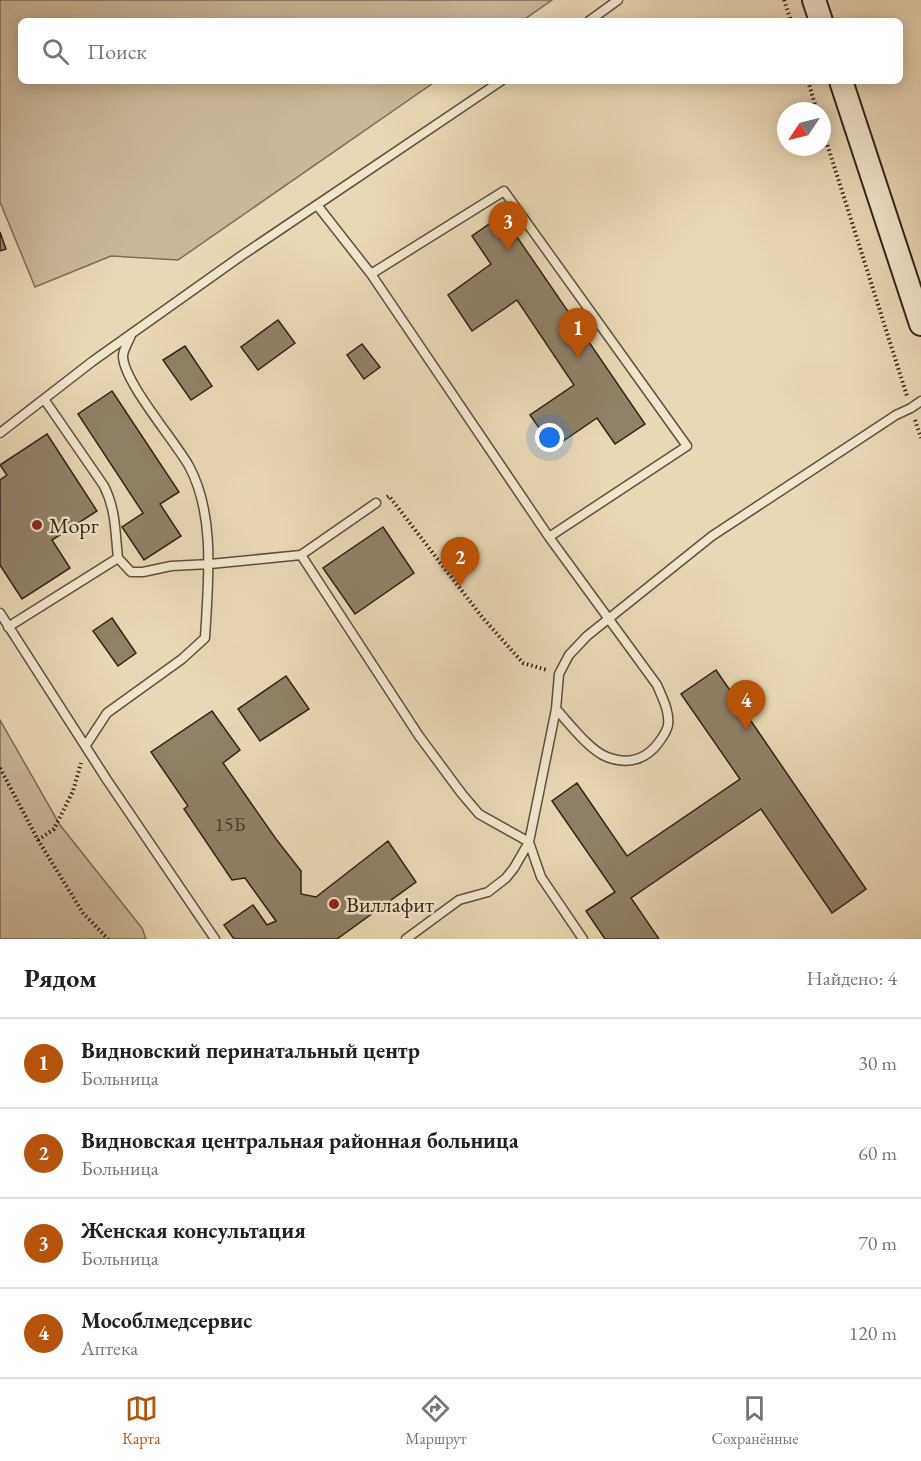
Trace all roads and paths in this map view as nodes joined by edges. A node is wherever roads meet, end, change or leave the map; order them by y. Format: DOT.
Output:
graph roads {
  1 [pos="618,0"];
  2 [pos="784,0"];
  3 [pos="814,0"];
  4 [pos="593,18"];
  5 [pos="790,18"];
  6 [pos="820,18"];
  7 [pos="497,84"];
  8 [pos="809,84"];
  9 [pos="842,84"];
  10 [pos="814,102"];
  11 [pos="831,156"];
  12 [pos="317,205"];
  13 [pos="371,274"];
  14 [pos="921,324"];
  15 [pos="132,334"];
  16 [pos="44,399"];
  17 [pos="921,401"];
  18 [pos="911,408"];
  19 [pos="0,433"];
  20 [pos="921,438"];
  21 [pos="376,503"];
  22 [pos="549,537"];
  23 [pos="301,555"];
  24 [pos="118,558"];
  25 [pos="210,564"];
  26 [pos="0,614"];
  27 [pos="607,619"];
  28 [pos="8,627"];
  29 [pos="559,674"];
  30 [pos="556,709"];
  31 [pos="86,745"];
  32 [pos="0,768"];
  33 [pos="38,840"];
  34 [pos="529,842"];
  35 [pos="108,939"];
  36 [pos="215,939"];
  37 [pos="406,939"];
  38 [pos="583,939"];
  1 -- 4 [label="lane"];
  2 -- 5 [label="path"];
  3 -- 6 [label="main road"];
  7 -- 12 [label="lane"];
  8 -- 10 [label="path"];
  9 -- 14 [label="main road"];
  11 -- 18 [label="path"];
  12 -- 13 [label="lane"];
  12 -- 15 [label="lane"];
  13 -- 22 [label="lane"];
  13 -- 22 [label="lane"];
  15 -- 16 [label="lane"];
  15 -- 25 [label="lane"];
  16 -- 19 [label="lane"];
  16 -- 24 [label="lane"];
  17 -- 18 [label="lane"];
  18 -- 20 [label="path"];
  18 -- 27 [label="lane"];
  21 -- 23 [label="lane"];
  21 -- 29 [label="path"];
  22 -- 27 [label="lane"];
  23 -- 25 [label="lane"];
  23 -- 34 [label="lane"];
  24 -- 25 [label="lane"];
  24 -- 28 [label="lane"];
  25 -- 31 [label="lane"];
  26 -- 28 [label="lane"];
  27 -- 29 [label="lane"];
  27 -- 30 [label="lane"];
  28 -- 31 [label="lane"];
  29 -- 30 [label="lane"];
  30 -- 34 [label="lane"];
  31 -- 33 [label="path"];
  31 -- 36 [label="lane"];
  32 -- 33 [label="path"];
  33 -- 35 [label="path"];
  34 -- 37 [label="lane"];
  34 -- 38 [label="lane"];
}
